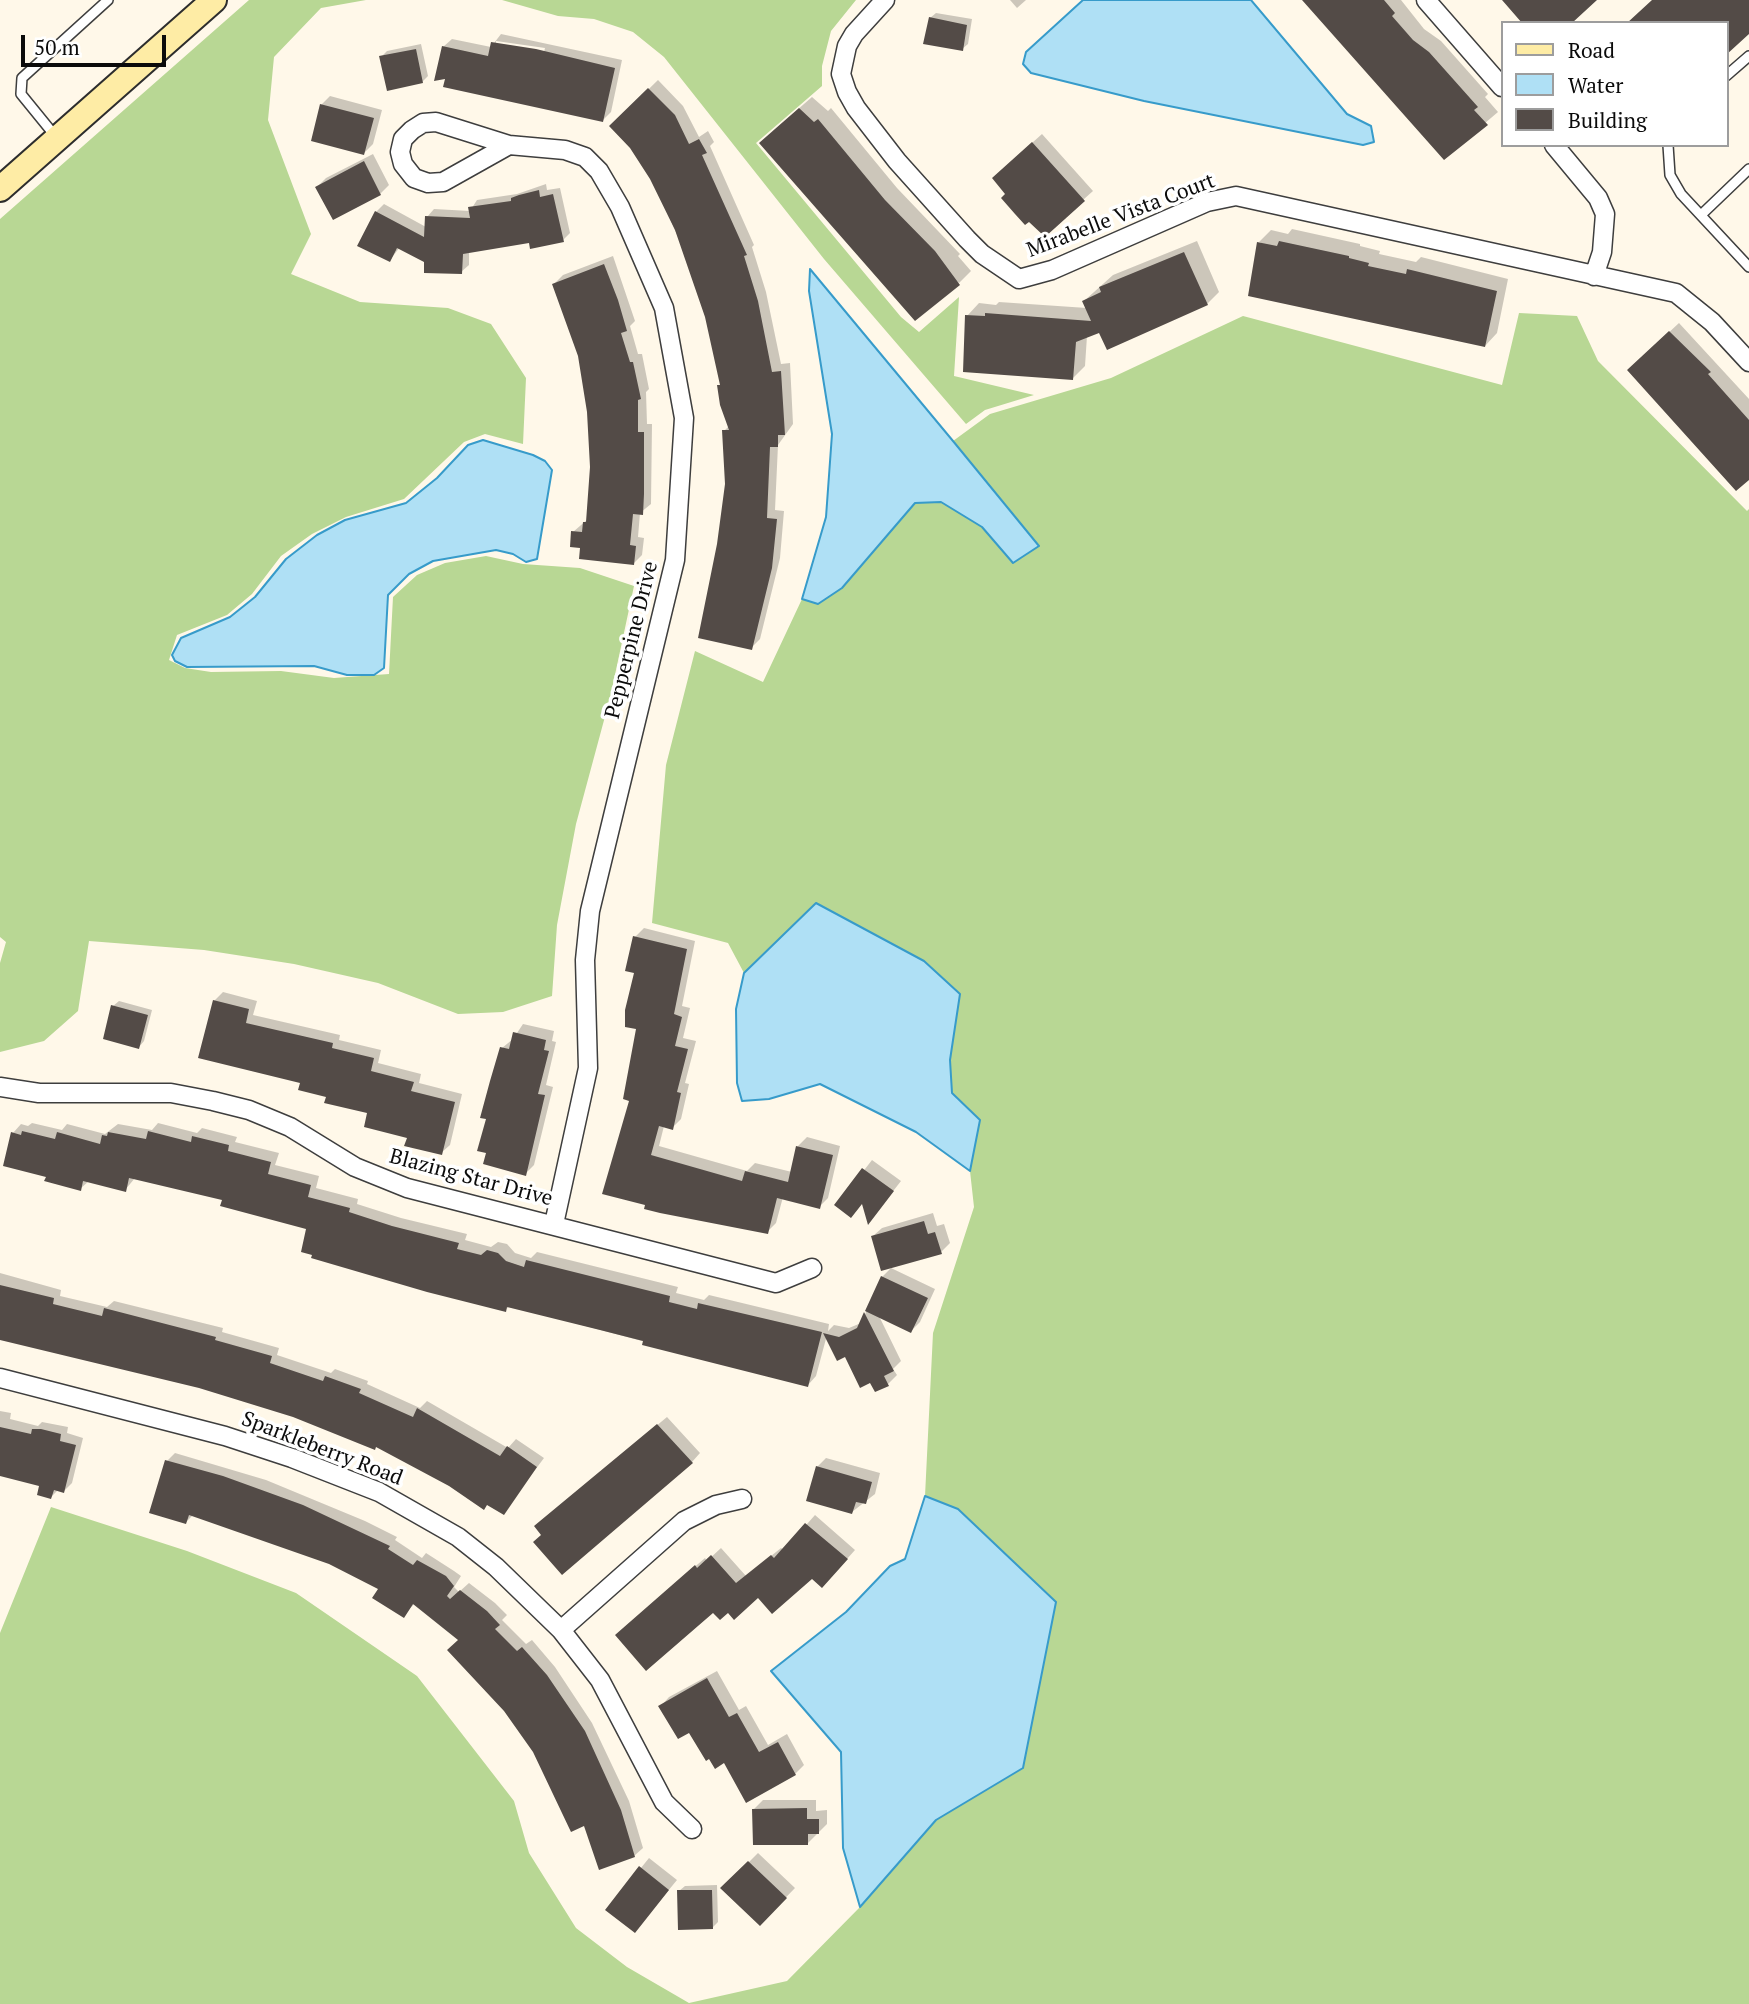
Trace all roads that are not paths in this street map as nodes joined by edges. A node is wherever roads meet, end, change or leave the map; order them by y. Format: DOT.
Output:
graph roads {
  1 [pos="108,0"];
  2 [pos="214,0"];
  3 [pos="885,0"];
  4 [pos="1426,0"];
  5 [pos="1749,56"];
  6 [pos="1728,74"];
  7 [pos="1500,84"];
  8 [pos="57,138"];
  9 [pos="509,145"];
  10 [pos="1556,147"];
  11 [pos="1668,147"];
  12 [pos="1749,169"];
  13 [pos="0,189"];
  14 [pos="1701,215"];
  15 [pos="1749,267"];
  16 [pos="1594,276"];
  17 [pos="1749,362"];
  18 [pos="0,1087"];
  19 [pos="554,1224"];
  20 [pos="813,1268"];
  21 [pos="0,1378"];
  22 [pos="742,1499"];
  23 [pos="561,1630"];
  24 [pos="692,1829"];
  1 -- 8 [label="lane"];
  2 -- 8 [label="street"];
  3 -- 16 [label="street, Mirabelle Vista Court"];
  4 -- 7 [label="street"];
  5 -- 6 [label="lane"];
  8 -- 13 [label="street"];
  9 -- 9 [label="street, Pepperpine Drive"];
  9 -- 19 [label="street, Pepperpine Drive"];
  10 -- 16 [label="street"];
  11 -- 14 [label="lane"];
  12 -- 14 [label="lane"];
  14 -- 15 [label="lane"];
  16 -- 17 [label="street, Mirabelle Vista Court"];
  18 -- 19 [label="street, Blazing Star Drive"];
  19 -- 20 [label="street, Blazing Star Drive"];
  21 -- 23 [label="street, Sparkleberry Road"];
  22 -- 23 [label="street"];
  23 -- 24 [label="street, Sparkleberry Road"];
}
